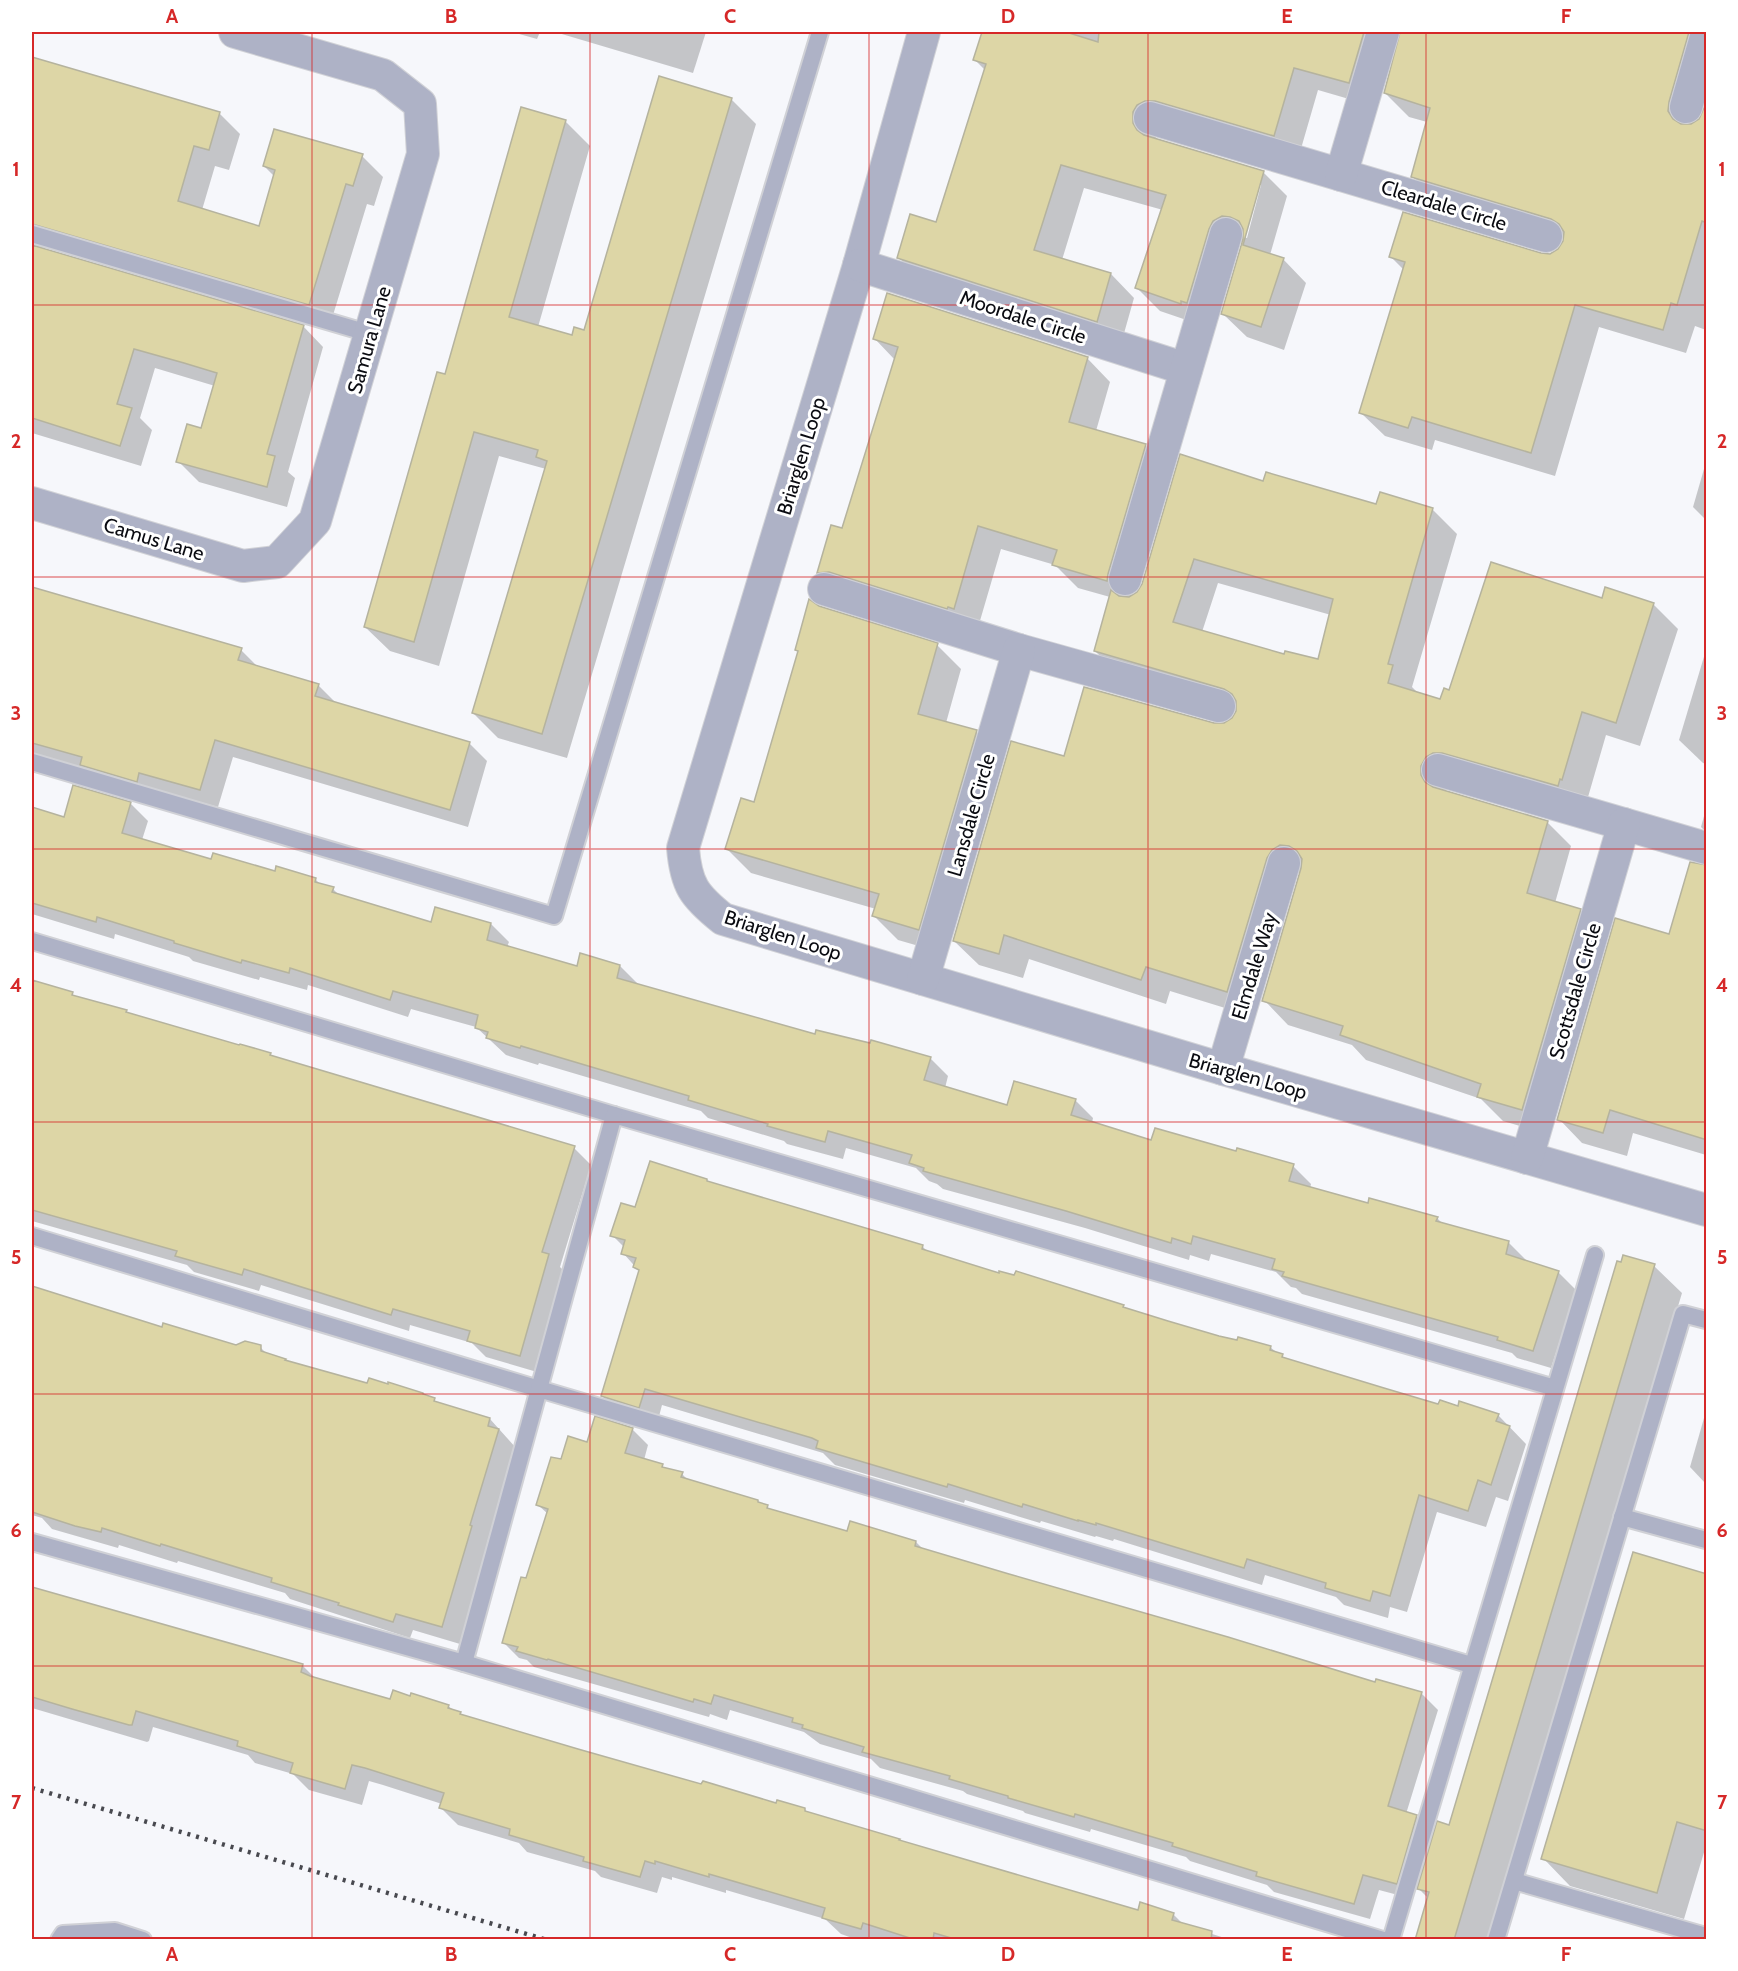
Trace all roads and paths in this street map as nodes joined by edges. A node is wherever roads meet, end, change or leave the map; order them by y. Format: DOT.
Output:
graph roads {
  1 [pos="235,32"];
  2 [pos="820,32"];
  3 [pos="924,32"];
  4 [pos="1383,32"];
  5 [pos="1707,37"];
  6 [pos="1686,107"];
  7 [pos="1150,118"];
  8 [pos="1341,174"];
  9 [pos="32,234"];
  10 [pos="1227,234"];
  11 [pos="1546,236"];
  12 [pos="859,265"];
  13 [pos="371,334"];
  14 [pos="1186,369"];
  15 [pos="32,503"];
  16 [pos="277,562"];
  17 [pos="1125,579"];
  18 [pos="824,589"];
  19 [pos="1019,650"];
  20 [pos="1219,706"];
  21 [pos="32,762"];
  22 [pos="1438,770"];
  23 [pos="1624,824"];
  24 [pos="1707,848"];
  25 [pos="1284,863"];
  26 [pos="32,941"];
  27 [pos="923,979"];
  28 [pos="1223,1069"];
  29 [pos="614,1115"];
  30 [pos="1527,1158"];
  31 [pos="1707,1210"];
  32 [pos="32,1236"];
  33 [pos="1595,1255"];
  34 [pos="1707,1320"];
  35 [pos="1556,1388"];
  36 [pos="539,1389"];
  37 [pos="1622,1517"];
  38 [pos="1707,1540"];
  39 [pos="32,1542"];
  40 [pos="464,1663"];
  41 [pos="1471,1665"];
  42 [pos="1514,1881"];
  43 [pos="1707,1936"];
  44 [pos="59,1940"];
  45 [pos="143,1940"];
  46 [pos="1383,1940"];
  47 [pos="1391,1940"];
  48 [pos="1496,1940"];
  1 -- 13 [label="street, Samura Lane"];
  2 -- 21 [label="lane"];
  3 -- 12 [label="street, Briarglen Loop"];
  4 -- 8 [label="street"];
  5 -- 6 [label="street"];
  7 -- 8 [label="street, Cleardale Circle"];
  8 -- 11 [label="street, Cleardale Circle"];
  9 -- 13 [label="lane"];
  10 -- 14 [label="street"];
  12 -- 14 [label="street, Moordale Circle"];
  12 -- 27 [label="street, Briarglen Loop"];
  13 -- 16 [label="street, Samura Lane"];
  14 -- 17 [label="street"];
  15 -- 16 [label="street, Camus Lane"];
  18 -- 19 [label="street"];
  19 -- 20 [label="street"];
  19 -- 27 [label="street, Lansdale Circle"];
  22 -- 23 [label="street"];
  23 -- 24 [label="street"];
  23 -- 30 [label="street, Scottsdale Circle"];
  25 -- 28 [label="street, Elmdale Way"];
  26 -- 29 [label="lane"];
  27 -- 28 [label="street, Briarglen Loop"];
  28 -- 30 [label="street, Briarglen Loop"];
  29 -- 35 [label="lane"];
  29 -- 36 [label="lane"];
  30 -- 31 [label="street, Briarglen Loop"];
  32 -- 36 [label="lane"];
  33 -- 35 [label="lane"];
  34 -- 37 [label="lane"];
  35 -- 41 [label="lane"];
  36 -- 40 [label="lane"];
  36 -- 41 [label="lane"];
  37 -- 38 [label="lane"];
  37 -- 42 [label="lane"];
  39 -- 40 [label="lane"];
  40 -- 46 [label="lane"];
  41 -- 47 [label="lane"];
  42 -- 43 [label="lane"];
  42 -- 48 [label="lane"];
  44 -- 45 [label="lane"];
}
